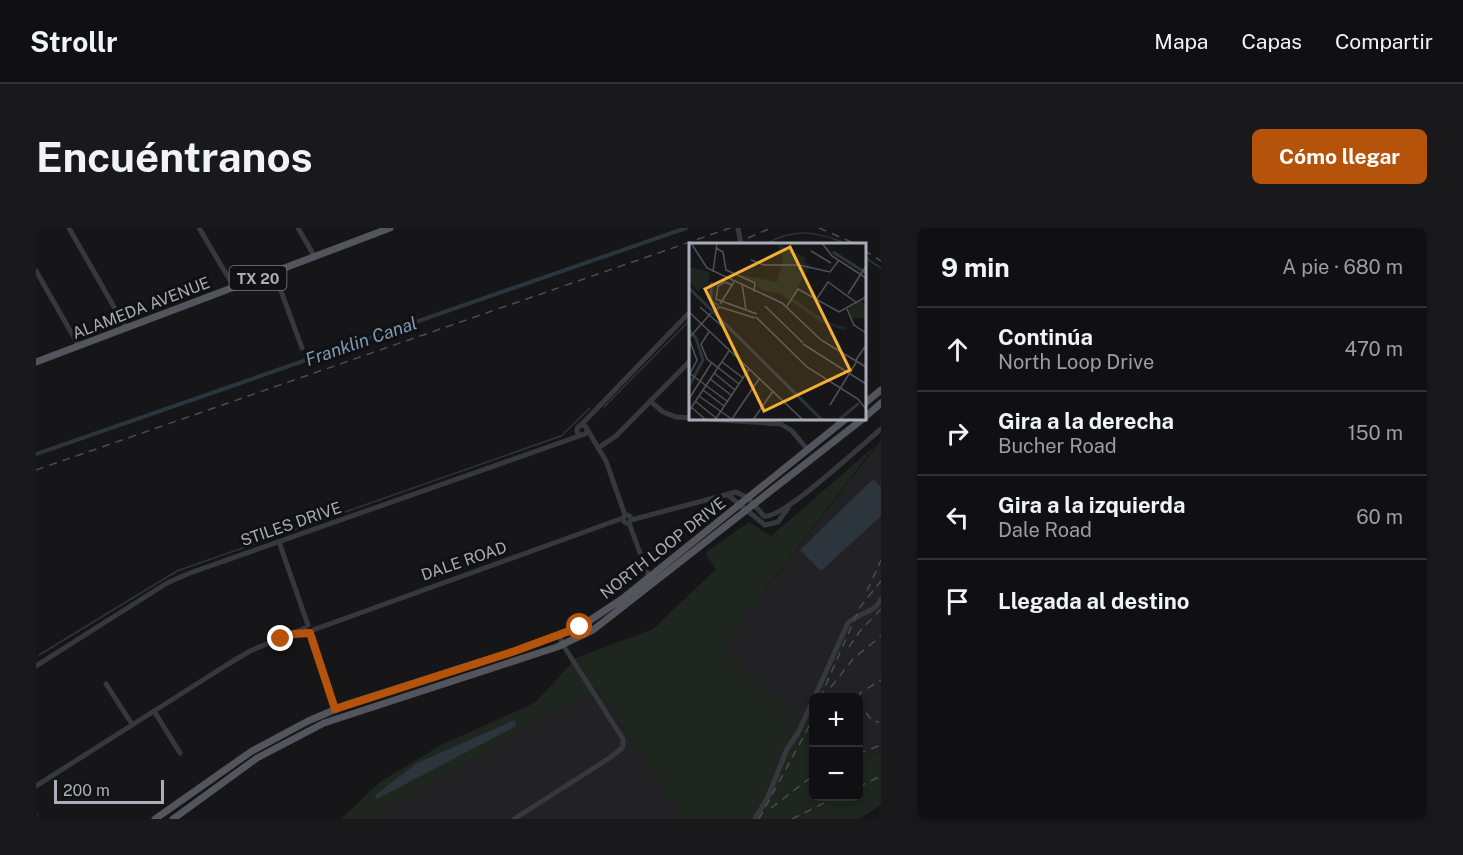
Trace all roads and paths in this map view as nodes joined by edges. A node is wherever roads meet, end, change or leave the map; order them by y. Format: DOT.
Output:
graph roads {
  1 [pos="69,228"];
  2 [pos="199,228"];
  3 [pos="298,228"];
  4 [pos="390,228"];
  5 [pos="738,228"];
  6 [pos="741,243"];
  7 [pos="315,257"];
  8 [pos="36,271"];
  9 [pos="274,272"];
  10 [pos="234,287"];
  11 [pos="689,313"];
  12 [pos="126,328"];
  13 [pos="79,346"];
  14 [pos="302,348"];
  15 [pos="36,362"];
  16 [pos="689,362"];
  17 [pos="881,390"];
  18 [pos="650,401"];
  19 [pos="866,402"];
  20 [pos="881,403"];
  21 [pos="866,416"];
  22 [pos="689,418"];
  23 [pos="721,420"];
  24 [pos="846,420"];
  25 [pos="848,420"];
  26 [pos="862,420"];
  27 [pos="853,427"];
  28 [pos="881,429"];
  29 [pos="583,430"];
  30 [pos="598,448"];
  31 [pos="808,450"];
  32 [pos="728,495"];
  33 [pos="748,498"];
  34 [pos="741,504"];
  35 [pos="751,508"];
  36 [pos="627,519"];
  37 [pos="279,542"];
  38 [pos="648,577"];
  39 [pos="654,584"];
  40 [pos="881,599"];
  41 [pos="309,629"];
  42 [pos="560,636"];
  43 [pos="563,645"];
  44 [pos="36,666"];
  45 [pos="448,672"];
  46 [pos="450,681"];
  47 [pos="106,684"];
  48 [pos="816,693"];
  49 [pos="335,709"];
  50 [pos="809,710"];
  51 [pos="154,711"];
  52 [pos="338,718"];
  53 [pos="132,724"];
  54 [pos="180,753"];
  55 [pos="235,768"];
  56 [pos="36,786"];
  57 [pos="516,818"];
  58 [pos="154,819"];
  59 [pos="173,819"];
  60 [pos="755,819"];
  1 -- 12 [label="street"];
  2 -- 10 [label="street"];
  3 -- 7 [label="street"];
  4 -- 7 [label="main road, ALAMEDA AVENUE / TX 20"];
  5 -- 6 [label="street"];
  7 -- 9 [label="main road, ALAMEDA AVENUE / TX 20"];
  8 -- 13 [label="street"];
  9 -- 10 [label="main road, ALAMEDA AVENUE / TX 20"];
  9 -- 14 [label="street"];
  10 -- 12 [label="main road, ALAMEDA AVENUE / TX 20"];
  11 -- 29 [label="street"];
  12 -- 13 [label="main road, ALAMEDA AVENUE / TX 20"];
  13 -- 15 [label="main road, ALAMEDA AVENUE / TX 20"];
  16 -- 18 [label="street"];
  17 -- 19 [label="main road"];
  18 -- 22 [label="street"];
  18 -- 30 [label="street"];
  20 -- 21 [label="main road, NORTH LOOP DRIVE"];
  23 -- 31 [label="street"];
  24 -- 31 [label="main road, NORTH LOOP DRIVE"];
  25 -- 27 [label="street"];
  26 -- 27 [label="main road, NORTH LOOP DRIVE"];
  27 -- 35 [label="main road, NORTH LOOP DRIVE"];
  28 -- 35 [label="street"];
  29 -- 30 [label="street"];
  29 -- 37 [label="street, STILES DRIVE"];
  30 -- 36 [label="street"];
  31 -- 33 [label="main road, NORTH LOOP DRIVE"];
  32 -- 33 [label="street, DALE ROAD"];
  32 -- 34 [label="street"];
  32 -- 36 [label="street, DALE ROAD"];
  33 -- 34 [label="main road, NORTH LOOP DRIVE"];
  33 -- 35 [label="street"];
  34 -- 35 [label="street"];
  34 -- 38 [label="main road, NORTH LOOP DRIVE"];
  35 -- 39 [label="main road, NORTH LOOP DRIVE"];
  36 -- 38 [label="street"];
  36 -- 41 [label="street, DALE ROAD"];
  37 -- 41 [label="street"];
  37 -- 44 [label="street, STILES DRIVE"];
  38 -- 39 [label="street"];
  38 -- 42 [label="main road, NORTH LOOP DRIVE"];
  39 -- 43 [label="main road, NORTH LOOP DRIVE"];
  40 -- 48 [label="street"];
  41 -- 49 [label="street"];
  41 -- 51 [label="street, DALE ROAD"];
  42 -- 43 [label="street"];
  42 -- 45 [label="main road, NORTH LOOP DRIVE"];
  43 -- 46 [label="main road, NORTH LOOP DRIVE"];
  43 -- 57 [label="street"];
  45 -- 46 [label="main road"];
  45 -- 49 [label="main road, NORTH LOOP DRIVE"];
  46 -- 52 [label="main road, NORTH LOOP DRIVE"];
  47 -- 53 [label="street"];
  49 -- 52 [label="street"];
  49 -- 55 [label="main road, NORTH LOOP DRIVE"];
  50 -- 60 [label="street"];
  51 -- 53 [label="street, DALE ROAD"];
  51 -- 54 [label="street"];
  52 -- 55 [label="main road, NORTH LOOP DRIVE"];
  53 -- 56 [label="street, DALE ROAD"];
  55 -- 58 [label="main road, NORTH LOOP DRIVE"];
  55 -- 59 [label="main road, NORTH LOOP DRIVE"];
}
